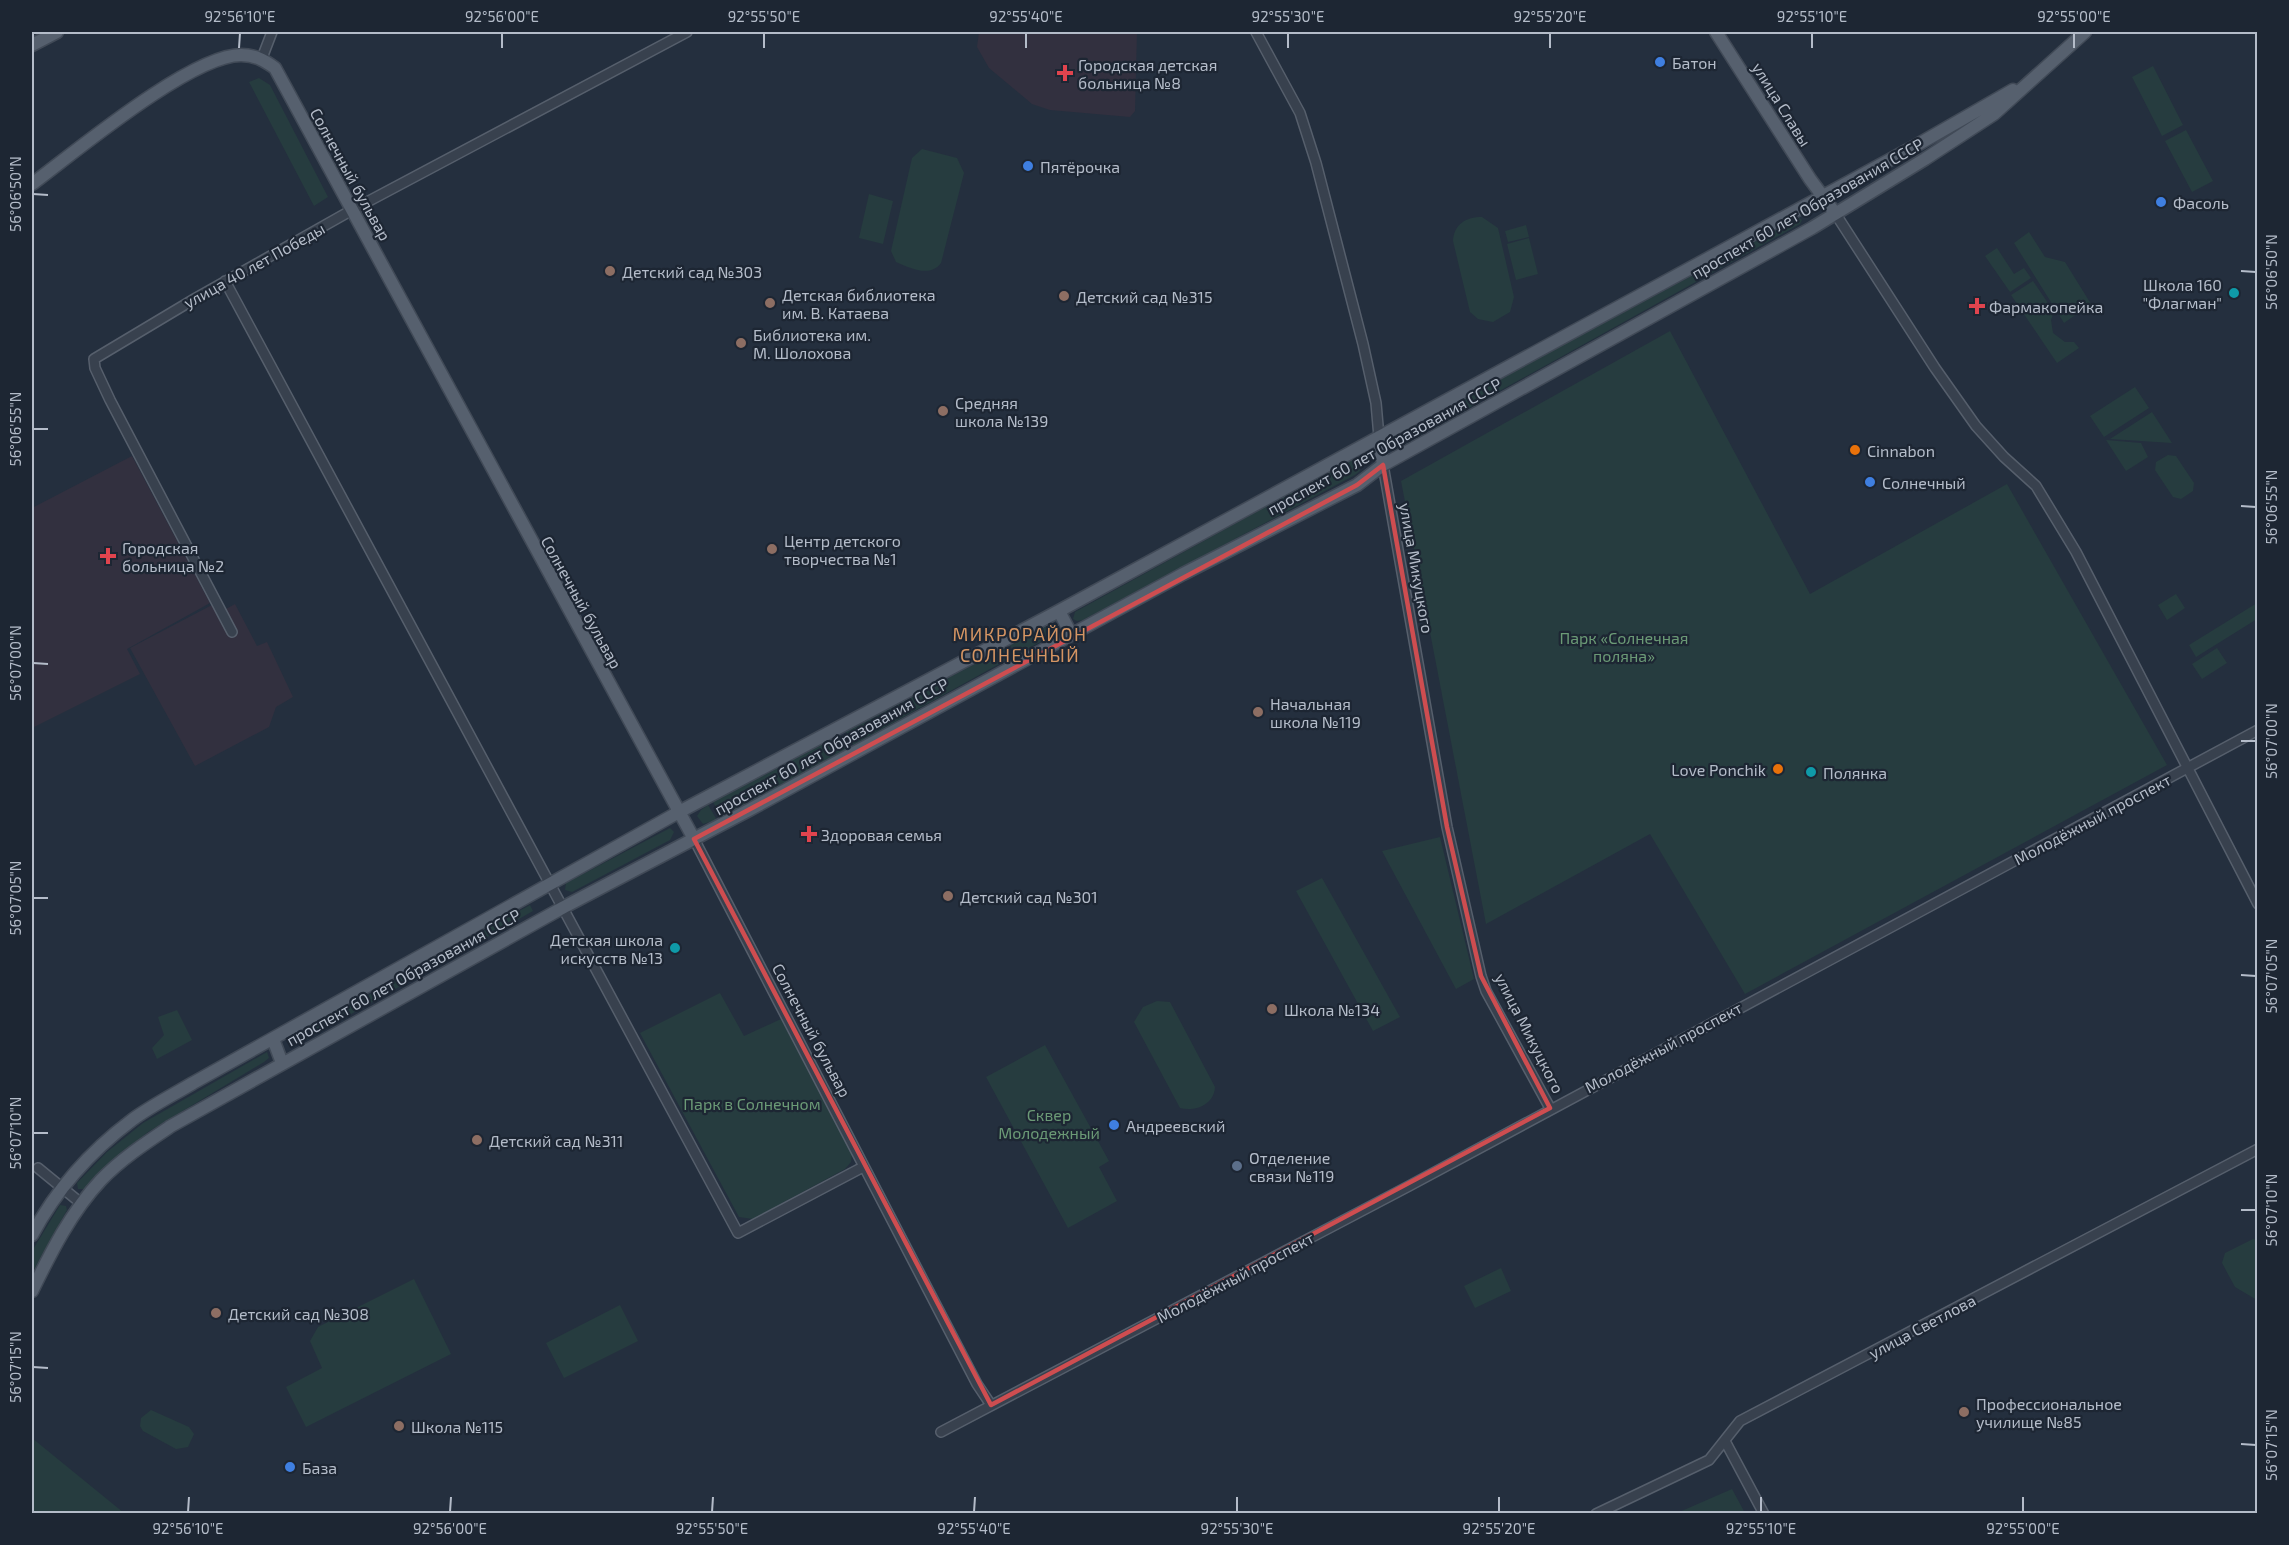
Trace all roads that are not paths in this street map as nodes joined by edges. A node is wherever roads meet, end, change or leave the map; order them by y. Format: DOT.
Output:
graph roads {
  1 [pos="57,32"];
  2 [pos="272,32"];
  3 [pos="687,32"];
  4 [pos="1256,32"];
  5 [pos="1716,32"];
  6 [pos="2085,32"];
  7 [pos="32,45"];
  8 [pos="262,58"];
  9 [pos="2031,78"];
  10 [pos="32,184"];
  11 [pos="1821,195"];
  12 [pos="352,210"];
  13 [pos="1835,213"];
  14 [pos="225,281"];
  15 [pos="1379,437"];
  16 [pos="1383,465"];
  17 [pos="1059,611"];
  18 [pos="232,632"];
  19 [pos="1071,634"];
  20 [pos="2258,730"];
  21 [pos="2188,767"];
  22 [pos="679,812"];
  23 [pos="694,839"];
  24 [pos="550,884"];
  25 [pos="2258,904"];
  26 [pos="564,907"];
  27 [pos="273,1039"];
  28 [pos="282,1063"];
  29 [pos="1550,1108"];
  30 [pos="2258,1149"];
  31 [pos="864,1167"];
  32 [pos="38,1168"];
  33 [pos="64,1187"];
  34 [pos="82,1204"];
  35 [pos="32,1235"];
  36 [pos="32,1291"];
  37 [pos="992,1404"];
  38 [pos="941,1432"];
  39 [pos="1725,1441"];
  40 [pos="1596,1514"];
  41 [pos="1764,1514"];
  1 -- 7 [label="main road"];
  2 -- 8 [label="street"];
  3 -- 12 [label="street, улица 40 лет Победы"];
  4 -- 15 [label="street, улица Микуцкого"];
  5 -- 11 [label="main road, улица Славы"];
  6 -- 9 [label="main road, проспект 60 лет Образования СССР"];
  8 -- 10 [label="main road"];
  8 -- 12 [label="main road, Солнечный бульвар"];
  9 -- 11 [label="main road, проспект 60 лет Образования СССР"];
  9 -- 13 [label="main road, проспект 60 лет Образования СССР"];
  11 -- 13 [label="main road, улица Славы"];
  11 -- 15 [label="main road, проспект 60 лет Образования СССР"];
  12 -- 14 [label="street, улица 40 лет Победы"];
  12 -- 22 [label="main road, Солнечный бульвар"];
  13 -- 16 [label="main road, проспект 60 лет Образования СССР"];
  13 -- 21 [label="street"];
  14 -- 18 [label="street, улица 40 лет Победы"];
  14 -- 24 [label="street"];
  15 -- 16 [label="main road, улица Микуцкого"];
  15 -- 17 [label="main road, проспект 60 лет Образования СССР"];
  16 -- 19 [label="main road, проспект 60 лет Образования СССР"];
  16 -- 29 [label="street, улица Микуцкого"];
  17 -- 19 [label="main road"];
  17 -- 22 [label="main road, проспект 60 лет Образования СССР"];
  19 -- 23 [label="main road, проспект 60 лет Образования СССР"];
  20 -- 21 [label="street, Молодёжный проспект"];
  21 -- 25 [label="street"];
  21 -- 29 [label="street, Молодёжный проспект"];
  22 -- 23 [label="main road, Солнечный бульвар"];
  22 -- 24 [label="main road, проспект 60 лет Образования СССР"];
  23 -- 26 [label="main road, проспект 60 лет Образования СССР"];
  23 -- 31 [label="street, Солнечный бульвар"];
  24 -- 26 [label="street"];
  24 -- 27 [label="main road, проспект 60 лет Образования СССР"];
  26 -- 28 [label="main road, проспект 60 лет Образования СССР"];
  26 -- 31 [label="street"];
  27 -- 28 [label="main road"];
  27 -- 33 [label="main road, проспект 60 лет Образования СССР"];
  28 -- 34 [label="main road, проспект 60 лет Образования СССР"];
  29 -- 37 [label="street, Молодёжный проспект"];
  30 -- 39 [label="street, улица Светлова"];
  31 -- 37 [label="street, Солнечный бульвар"];
  32 -- 33 [label="street"];
  33 -- 34 [label="street"];
  33 -- 35 [label="main road, проспект 60 лет Образования СССР"];
  34 -- 36 [label="main road, проспект 60 лет Образования СССР"];
  37 -- 38 [label="street, Молодёжный проспект"];
  39 -- 40 [label="street, улица Светлова"];
  39 -- 41 [label="street"];
}
